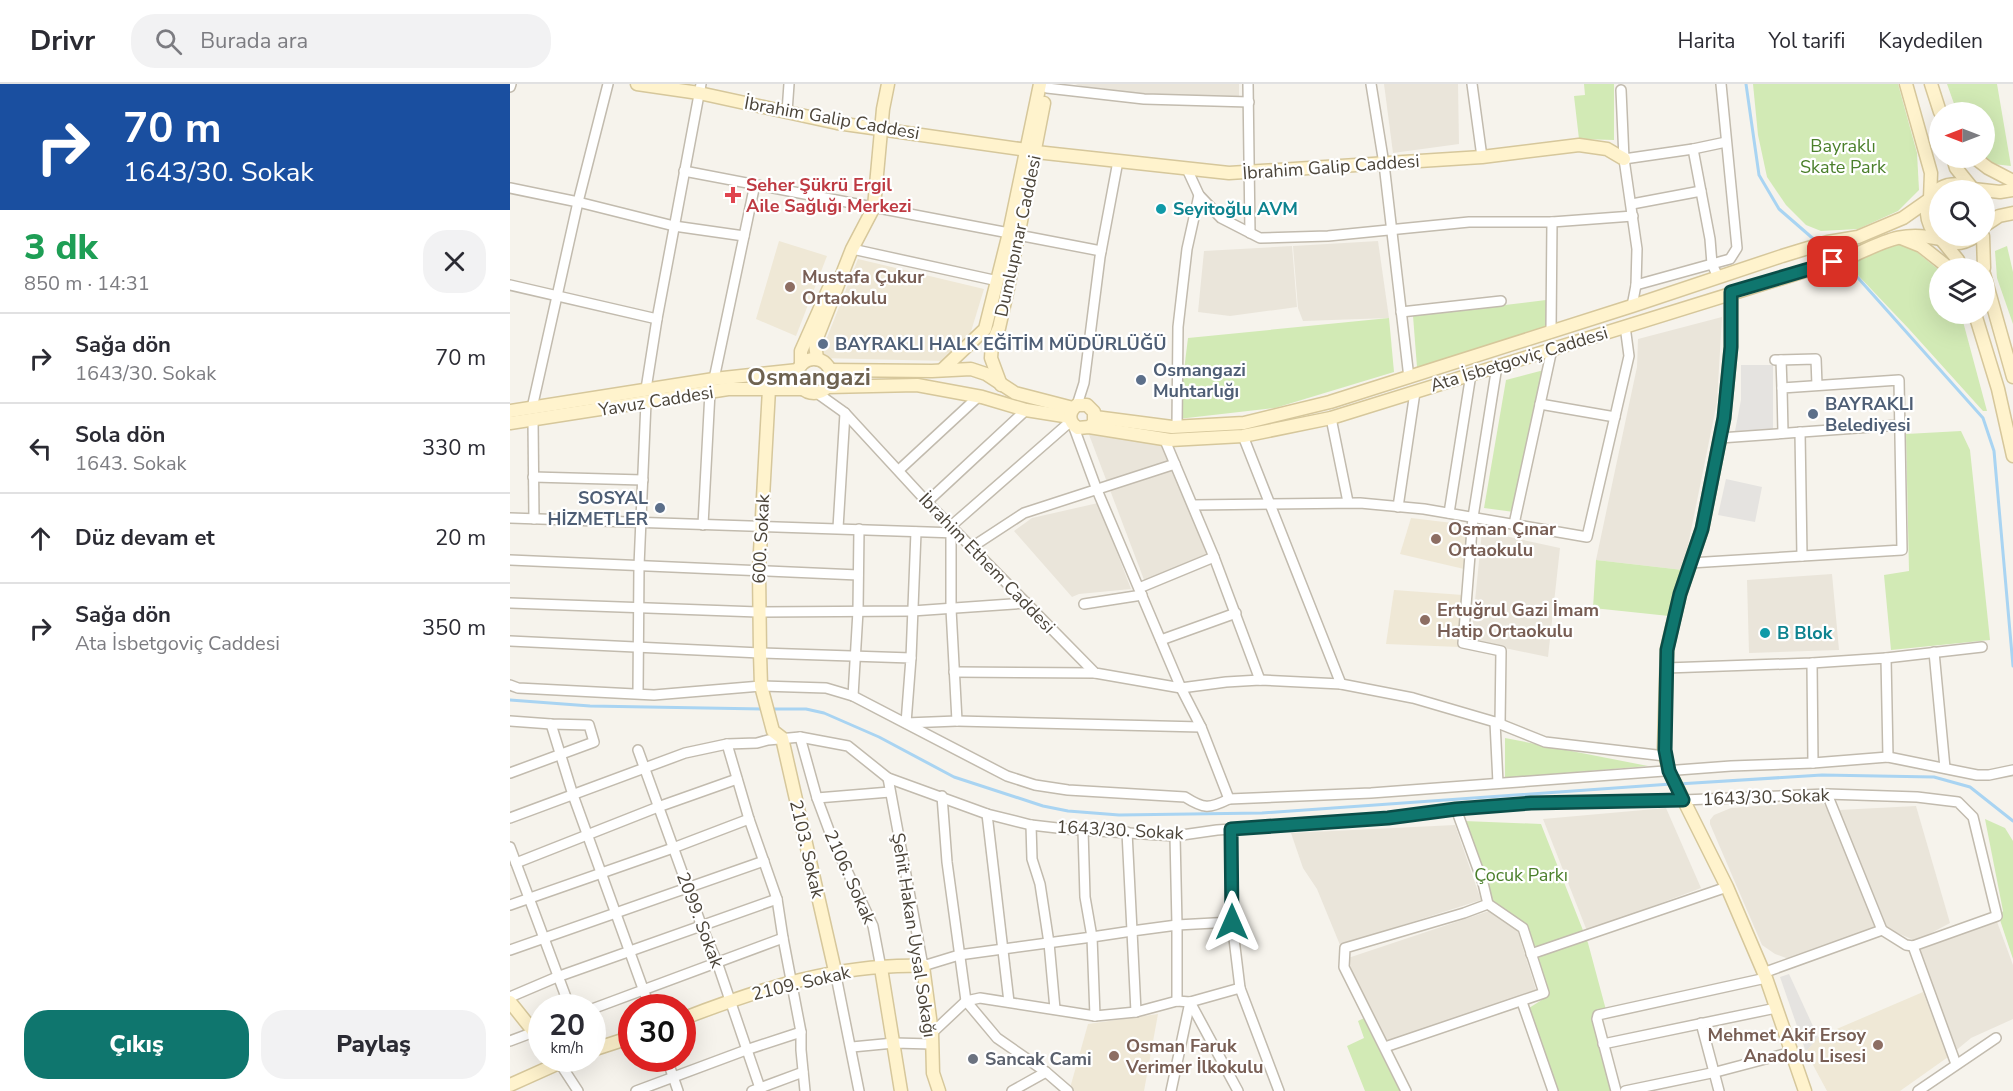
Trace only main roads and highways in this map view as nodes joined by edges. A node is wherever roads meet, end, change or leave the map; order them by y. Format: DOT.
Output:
graph roads {
  1 [pos="637,84"];
  2 [pos="888,84"];
  3 [pos="1906,84"];
  4 [pos="1931,84"];
  5 [pos="1045,85"];
  6 [pos="700,88"];
  7 [pos="1937,102"];
  8 [pos="882,129"];
  9 [pos="1031,151"];
  10 [pos="1624,159"];
  11 [pos="1956,168"];
  12 [pos="1988,168"];
  13 [pos="1931,180"];
  14 [pos="1966,180"];
  15 [pos="2013,181"];
  16 [pos="2013,190"];
  17 [pos="1995,192"];
  18 [pos="1929,200"];
  19 [pos="1929,202"];
  20 [pos="2013,213"];
  21 [pos="1995,218"];
  22 [pos="1929,225"];
  23 [pos="1013,234"];
  24 [pos="1929,236"];
  25 [pos="1897,238"];
  26 [pos="1947,246"];
  27 [pos="852,249"];
  28 [pos="1936,258"];
  29 [pos="1956,258"];
  30 [pos="1731,292"];
  31 [pos="1995,313"];
  32 [pos="1978,324"];
  33 [pos="817,359"];
  34 [pos="799,367"];
  35 [pos="830,370"];
  36 [pos="942,370"];
  37 [pos="2013,377"];
  38 [pos="1001,385"];
  39 [pos="769,389"];
  40 [pos="803,390"];
  41 [pos="822,390"];
  42 [pos="510,411"];
  43 [pos="532,414"];
  44 [pos="1073,415"];
  45 [pos="1092,417"];
  46 [pos="510,423"];
  47 [pos="2013,456"];
  48 [pos="761,687"];
  49 [pos="922,966"];
  50 [pos="881,968"];
  51 [pos="835,971"];
  52 [pos="510,1002"];
  53 [pos="696,1013"];
  54 [pos="528,1022"];
  55 [pos="537,1072"];
  56 [pos="510,1085"];
  57 [pos="901,1091"];
  58 [pos="939,1091"];
  59 [pos="1805,1091"];
  1 -- 6 [label="main road, İbrahim Galip Caddesi"];
  2 -- 8 [label="main road"];
  3 -- 13 [label="main road"];
  4 -- 7 [label="main road"];
  5 -- 9 [label="main road, Dumlupınar Caddesi"];
  6 -- 8 [label="main road, İbrahim Galip Caddesi"];
  8 -- 9 [label="main road, İbrahim Galip Caddesi"];
  8 -- 27 [label="main road"];
  9 -- 10 [label="main road, İbrahim Galip Caddesi"];
  9 -- 23 [label="main road, Dumlupınar Caddesi"];
  11 -- 14 [label="main road"];
  12 -- 15 [label="main road"];
  16 -- 17 [label="main road, Ata İsbetgoviç Caddesi"];
  18 -- 45 [label="main road, Ata İsbetgoviç Caddesi"];
  19 -- 22 [label="main road"];
  20 -- 21 [label="main road"];
  23 -- 36 [label="main road"];
  23 -- 38 [label="main road, Dumlupınar Caddesi"];
  24 -- 25 [label="main road, Ata İsbetgoviç Caddesi"];
  25 -- 28 [label="main road"];
  25 -- 30 [label="main road, Ata İsbetgoviç Caddesi"];
  26 -- 29 [label="main road"];
  27 -- 33 [label="main road"];
  27 -- 34 [label="main road"];
  30 -- 45 [label="main road, Ata İsbetgoviç Caddesi"];
  30 -- 59 [label="main road"];
  31 -- 37 [label="main road"];
  32 -- 47 [label="main road"];
  33 -- 34 [label="main road"];
  33 -- 35 [label="main road"];
  34 -- 40 [label="main road"];
  34 -- 43 [label="main road, Yavuz Caddesi"];
  35 -- 36 [label="main road"];
  35 -- 41 [label="main road"];
  36 -- 38 [label="main road"];
  38 -- 44 [label="main road"];
  39 -- 40 [label="main road, Yavuz Caddesi"];
  39 -- 43 [label="main road, Yavuz Caddesi"];
  39 -- 48 [label="main road, 600. Sokak"];
  40 -- 41 [label="main road"];
  41 -- 44 [label="main road"];
  42 -- 43 [label="main road, Yavuz Caddesi"];
  43 -- 46 [label="main road, Yavuz Caddesi"];
  44 -- 45 [label="main road"];
  44 -- 45 [label="main road"];
  48 -- 51 [label="main road, 2103. Sokak"];
  49 -- 50 [label="main road, 2109. Sokak"];
  49 -- 58 [label="main road, Şehit Hakan Uysal Sokağı"];
  50 -- 51 [label="main road, 2109. Sokak"];
  50 -- 57 [label="main road, 2106. Sokak"];
  51 -- 53 [label="main road, 2109. Sokak"];
  52 -- 54 [label="main road"];
  55 -- 56 [label="main road"];
}
